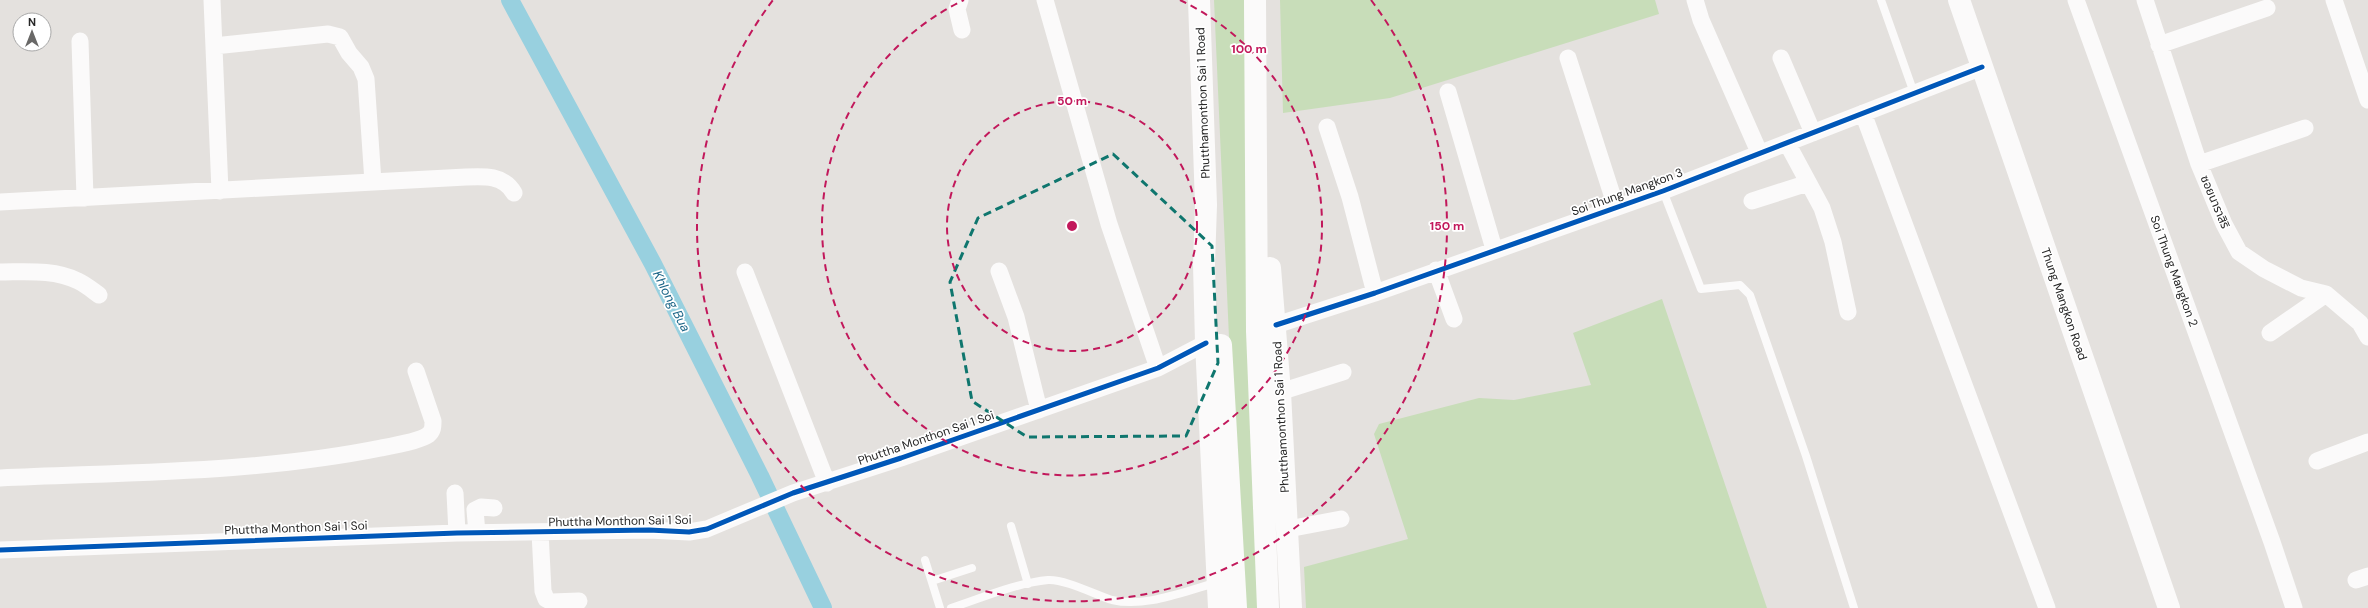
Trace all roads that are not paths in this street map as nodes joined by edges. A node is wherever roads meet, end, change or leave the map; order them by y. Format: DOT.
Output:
graph roads {
  1 [pos="212,0"];
  2 [pos="960,0"];
  3 [pos="1045,0"];
  4 [pos="1199,0"];
  5 [pos="1255,0"];
  6 [pos="1695,0"];
  7 [pos="1881,0"];
  8 [pos="1959,0"];
  9 [pos="2076,0"];
  10 [pos="2145,0"];
  11 [pos="2334,0"];
  12 [pos="2267,8"];
  13 [pos="962,30"];
  14 [pos="80,41"];
  15 [pos="2159,45"];
  16 [pos="214,46"];
  17 [pos="1568,58"];
  18 [pos="1781,58"];
  19 [pos="1982,67"];
  20 [pos="1448,92"];
  21 [pos="1914,93"];
  22 [pos="2368,100"];
  23 [pos="1863,113"];
  24 [pos="1327,127"];
  25 [pos="2305,128"];
  26 [pos="1813,133"];
  27 [pos="1787,143"];
  28 [pos="1759,152"];
  29 [pos="2199,164"];
  30 [pos="373,182"];
  31 [pos="1808,184"];
  32 [pos="220,191"];
  33 [pos="1663,191"];
  34 [pos="514,193"];
  35 [pos="85,198"];
  36 [pos="1752,201"];
  37 [pos="0,202"];
  38 [pos="1258,204"];
  39 [pos="1206,205"];
  40 [pos="1616,207"];
  41 [pos="1494,249"];
  42 [pos="1436,270"];
  43 [pos="999,271"];
  44 [pos="0,272"];
  45 [pos="745,272"];
  46 [pos="1375,292"];
  47 [pos="2326,294"];
  48 [pos="99,295"];
  49 [pos="1848,312"];
  50 [pos="1454,319"];
  51 [pos="1276,325"];
  52 [pos="2270,333"];
  53 [pos="2368,337"];
  54 [pos="1206,343"];
  55 [pos="1158,368"];
  56 [pos="416,371"];
  57 [pos="1343,372"];
  58 [pos="1280,392"];
  59 [pos="1040,410"];
  60 [pos="2368,442"];
  61 [pos="2317,461"];
  62 [pos="0,478"];
  63 [pos="827,483"];
  64 [pos="455,493"];
  65 [pos="494,508"];
  66 [pos="1341,520"];
  67 [pos="1011,526"];
  68 [pos="1288,529"];
  69 [pos="540,532"];
  70 [pos="457,533"];
  71 [pos="477,533"];
  72 [pos="0,550"];
  73 [pos="925,560"];
  74 [pos="972,568"];
  75 [pos="932,581"];
  76 [pos="1028,584"];
  77 [pos="1230,593"];
  78 [pos="1268,600"];
  79 [pos="578,601"];
  80 [pos="940,608"];
  81 [pos="951,608"];
  82 [pos="1219,608"];
  83 [pos="1291,608"];
  84 [pos="1854,608"];
  85 [pos="2047,608"];
  86 [pos="2169,608"];
  87 [pos="2294,608"];
  1 -- 16 [label="street"];
  2 -- 13 [label="street"];
  3 -- 55 [label="street"];
  4 -- 39 [label="main road, Phutthamonthon Sai 1 Road"];
  5 -- 38 [label="main road, Phutthamonthon Sai 1 Road"];
  6 -- 28 [label="street"];
  7 -- 21 [label="lane"];
  8 -- 19 [label="main road, Thung Mangkon Road"];
  9 -- 87 [label="street, Soi Thung Mangkon 2"];
  10 -- 15 [label="street, ซอยนาราสิริ"];
  11 -- 22 [label="street"];
  12 -- 15 [label="street"];
  14 -- 35 [label="street"];
  15 -- 29 [label="street, ซอยนาราสิริ"];
  16 -- 30 [label="street"];
  16 -- 32 [label="street"];
  17 -- 40 [label="street"];
  18 -- 26 [label="street"];
  19 -- 21 [label="street, Soi Thung Mangkon 3"];
  19 -- 86 [label="main road, Thung Mangkon Road"];
  20 -- 41 [label="street"];
  21 -- 23 [label="street, Soi Thung Mangkon 3"];
  23 -- 26 [label="street, Soi Thung Mangkon 3"];
  23 -- 85 [label="street"];
  24 -- 46 [label="street"];
  25 -- 29 [label="street"];
  26 -- 27 [label="street, Soi Thung Mangkon 3"];
  27 -- 28 [label="street, Soi Thung Mangkon 3"];
  27 -- 31 [label="street"];
  28 -- 33 [label="street, Soi Thung Mangkon 3"];
  29 -- 47 [label="street, ซอยนาราสิริ"];
  30 -- 32 [label="street"];
  30 -- 34 [label="street"];
  31 -- 36 [label="street"];
  31 -- 49 [label="street"];
  32 -- 35 [label="street"];
  33 -- 40 [label="street, Soi Thung Mangkon 3"];
  33 -- 84 [label="lane"];
  35 -- 37 [label="street"];
  38 -- 51 [label="main road, Phutthamonthon Sai 1 Road"];
  38 -- 78 [label="main road, Phutthamonthon Sai 1 Road"];
  39 -- 54 [label="main road, Phutthamonthon Sai 1 Road"];
  39 -- 77 [label="main road, Phutthamonthon Sai 1 Road"];
  40 -- 41 [label="street, Soi Thung Mangkon 3"];
  41 -- 42 [label="street, Soi Thung Mangkon 3"];
  42 -- 46 [label="street, Soi Thung Mangkon 3"];
  42 -- 50 [label="street"];
  43 -- 59 [label="street"];
  44 -- 48 [label="street"];
  45 -- 63 [label="street"];
  46 -- 51 [label="street, Soi Thung Mangkon 3"];
  47 -- 52 [label="street"];
  47 -- 53 [label="street, ซอยนาราสิริ"];
  51 -- 58 [label="main road, Phutthamonthon Sai 1 Road"];
  54 -- 55 [label="street, Phuttha Monthon Sai 1 Soi"];
  54 -- 77 [label="main road, Phutthamonthon Sai 1 Road"];
  55 -- 59 [label="street, Phuttha Monthon Sai 1 Soi"];
  56 -- 62 [label="street"];
  57 -- 58 [label="street"];
  58 -- 68 [label="main road, Phutthamonthon Sai 1 Road"];
  59 -- 63 [label="street, Phuttha Monthon Sai 1 Soi"];
  60 -- 61 [label="street"];
  63 -- 69 [label="street, Phuttha Monthon Sai 1 Soi"];
  64 -- 70 [label="street"];
  65 -- 71 [label="street"];
  66 -- 68 [label="street"];
  67 -- 76 [label="lane"];
  68 -- 83 [label="main road, Phutthamonthon Sai 1 Road"];
  69 -- 71 [label="street, Phuttha Monthon Sai 1 Soi"];
  69 -- 79 [label="street"];
  70 -- 71 [label="street, Phuttha Monthon Sai 1 Soi"];
  70 -- 72 [label="street, Phuttha Monthon Sai 1 Soi"];
  73 -- 75 [label="lane"];
  74 -- 75 [label="lane"];
  75 -- 80 [label="lane"];
  76 -- 77 [label="lane"];
  76 -- 81 [label="lane"];
  77 -- 82 [label="main road, Phutthamonthon Sai 1 Road"];
}
